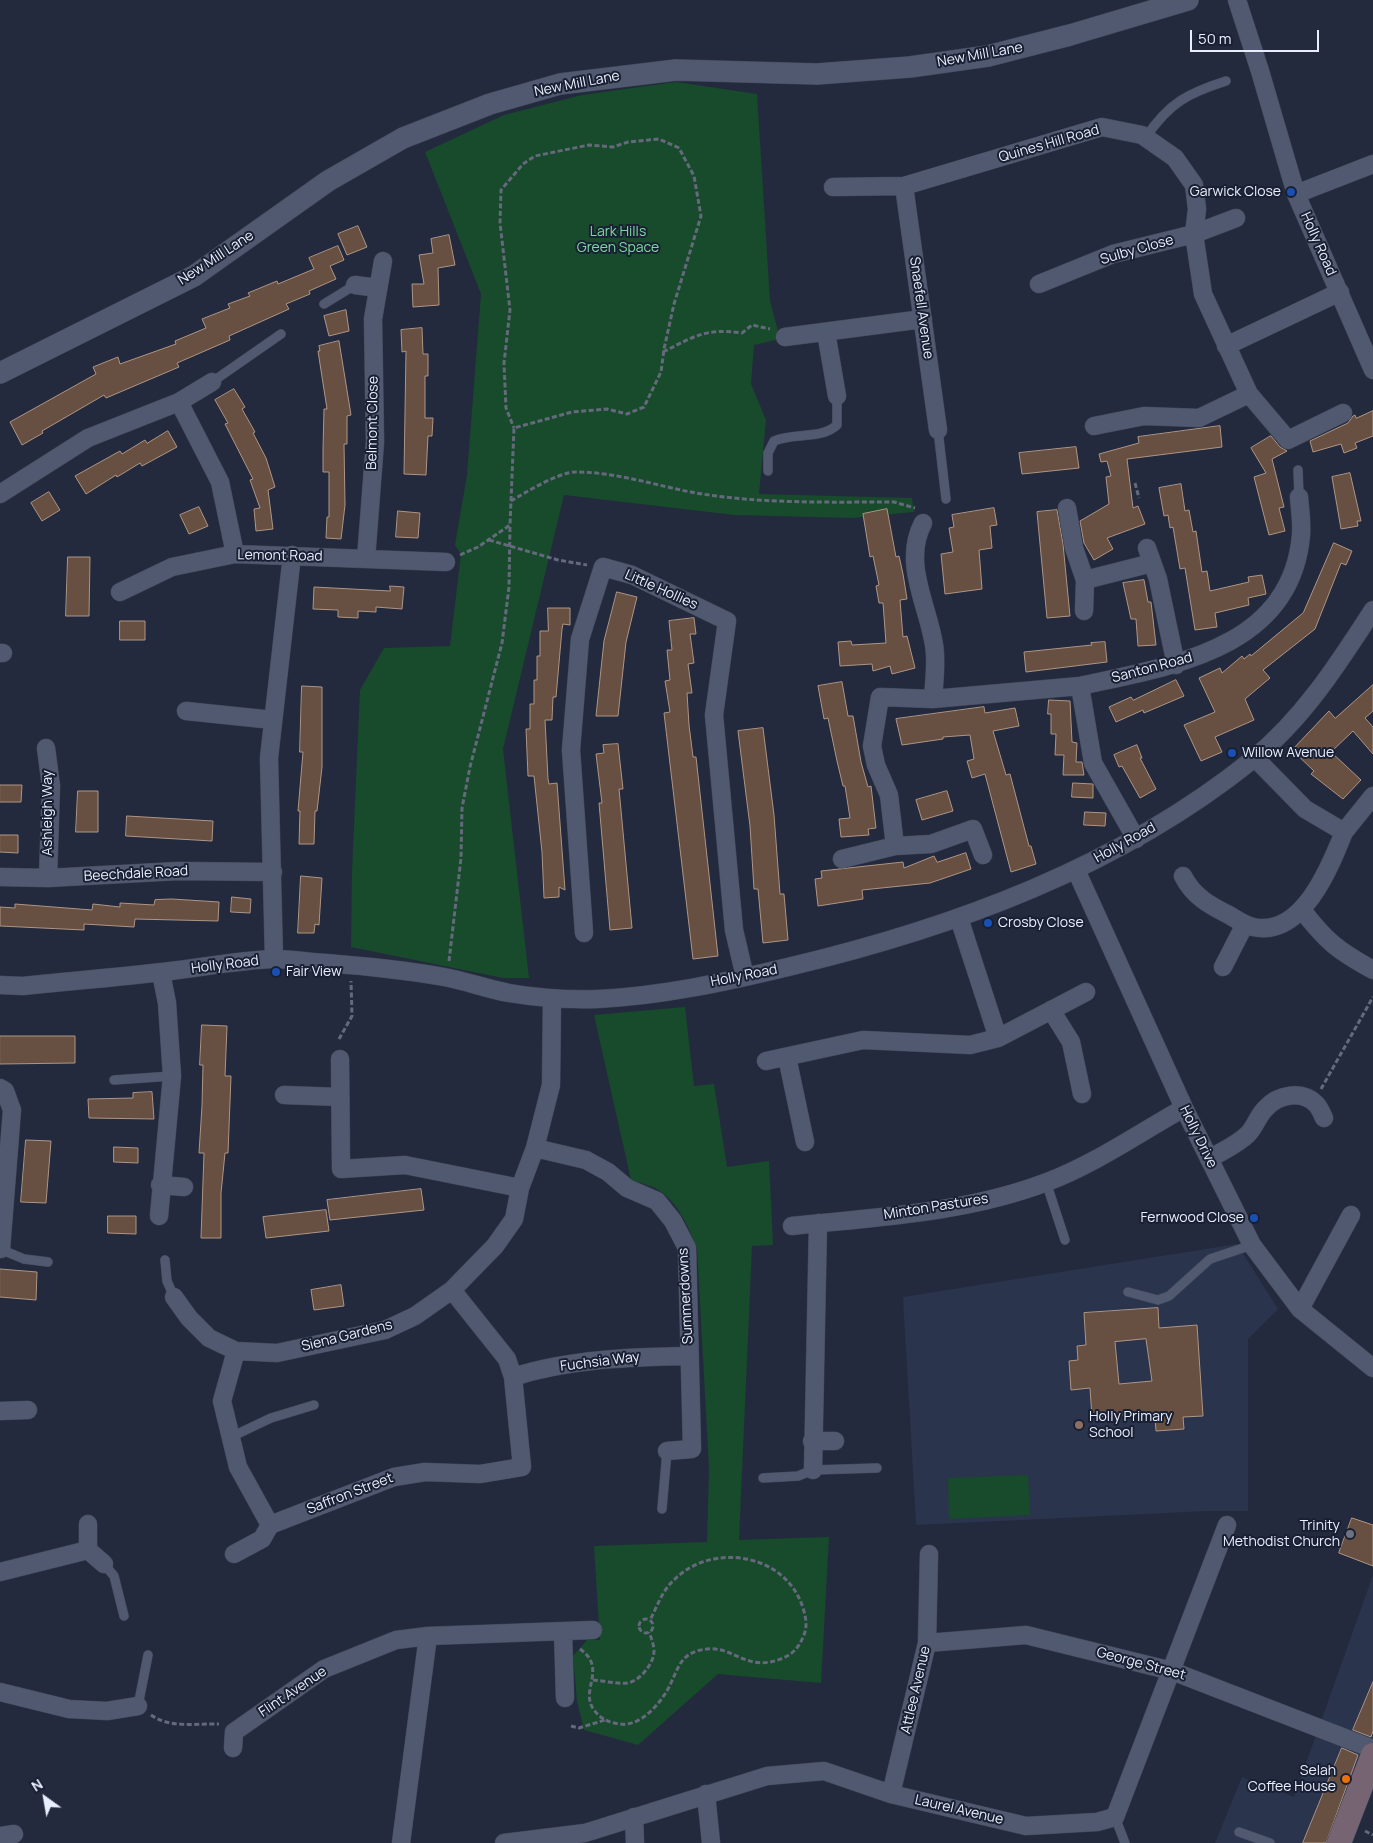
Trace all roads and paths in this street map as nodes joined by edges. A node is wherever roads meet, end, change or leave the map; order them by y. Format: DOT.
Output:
graph roads {
  1 [pos="1188,0"];
  2 [pos="1237,0"];
  3 [pos="1226,81"];
  4 [pos="1146,137"];
  5 [pos="1373,164"];
  6 [pos="904,186"];
  7 [pos="833,187"];
  8 [pos="1296,194"];
  9 [pos="1236,218"];
  10 [pos="1194,234"];
  11 [pos="383,261"];
  12 [pos="1039,284"];
  13 [pos="355,285"];
  14 [pos="378,288"];
  15 [pos="1340,292"];
  16 [pos="324,304"];
  17 [pos="923,319"];
  18 [pos="826,332"];
  19 [pos="281,334"];
  20 [pos="785,337"];
  21 [pos="1226,346"];
  22 [pos="663,352"];
  23 [pos="1373,370"];
  24 [pos="0,373"];
  25 [pos="212,382"];
  26 [pos="1249,394"];
  27 [pos="837,396"];
  28 [pos="179,402"];
  29 [pos="1343,413"];
  30 [pos="1094,426"];
  31 [pos="514,428"];
  32 [pos="938,430"];
  33 [pos="768,470"];
  34 [pos="1298,470"];
  35 [pos="1135,483"];
  36 [pos="0,494"];
  37 [pos="1299,497"];
  38 [pos="1139,498"];
  39 [pos="946,499"];
  40 [pos="511,501"];
  41 [pos="1067,508"];
  42 [pos="923,523"];
  43 [pos="510,525"];
  44 [pos="489,540"];
  45 [pos="510,546"];
  46 [pos="235,554"];
  47 [pos="292,555"];
  48 [pos="366,559"];
  49 [pos="446,562"];
  50 [pos="603,567"];
  51 [pos="1085,580"];
  52 [pos="120,592"];
  53 [pos="1373,610"];
  54 [pos="1084,611"];
  55 [pos="1176,665"];
  56 [pos="1080,686"];
  57 [pos="933,699"];
  58 [pos="186,711"];
  59 [pos="273,720"];
  60 [pos="46,748"];
  61 [pos="1255,758"];
  62 [pos="1373,796"];
  63 [pos="1344,832"];
  64 [pos="1136,839"];
  65 [pos="895,846"];
  66 [pos="984,855"];
  67 [pos="842,859"];
  68 [pos="1076,870"];
  69 [pos="273,872"];
  70 [pos="1183,876"];
  71 [pos="0,877"];
  72 [pos="48,878"];
  73 [pos="1302,910"];
  74 [pos="959,918"];
  75 [pos="1245,924"];
  76 [pos="584,932"];
  77 [pos="274,959"];
  78 [pos="351,965"];
  79 [pos="1223,967"];
  80 [pos="1373,970"];
  81 [pos="160,973"];
  82 [pos="745,977"];
  83 [pos="447,978"];
  84 [pos="0,985"];
  85 [pos="1086,992"];
  86 [pos="1373,997"];
  87 [pos="552,999"];
  88 [pos="1052,1010"];
  89 [pos="998,1038"];
  90 [pos="339,1039"];
  91 [pos="787,1057"];
  92 [pos="340,1059"];
  93 [pos="766,1061"];
  94 [pos="172,1076"];
  95 [pos="114,1080"];
  96 [pos="0,1088"];
  97 [pos="1082,1094"];
  98 [pos="284,1095"];
  99 [pos="340,1097"];
  100 [pos="1314,1103"];
  101 [pos="1184,1108"];
  102 [pos="1324,1118"];
  103 [pos="805,1142"];
  104 [pos="535,1148"];
  105 [pos="1209,1159"];
  106 [pos="1046,1182"];
  107 [pos="160,1185"];
  108 [pos="184,1187"];
  109 [pos="520,1188"];
  110 [pos="1351,1215"];
  111 [pos="159,1216"];
  112 [pos="818,1223"];
  113 [pos="792,1226"];
  114 [pos="1064,1240"];
  115 [pos="1252,1245"];
  116 [pos="0,1249"];
  117 [pos="165,1260"];
  118 [pos="48,1262"];
  119 [pos="452,1290"];
  120 [pos="1128,1292"];
  121 [pos="174,1297"];
  122 [pos="1300,1309"];
  123 [pos="236,1350"];
  124 [pos="690,1356"];
  125 [pos="1373,1368"];
  126 [pos="513,1377"];
  127 [pos="314,1405"];
  128 [pos="28,1410"];
  129 [pos="0,1411"];
  130 [pos="231,1437"];
  131 [pos="812,1441"];
  132 [pos="835,1441"];
  133 [pos="667,1451"];
  134 [pos="877,1468"];
  135 [pos="813,1470"];
  136 [pos="763,1478"];
  137 [pos="662,1510"];
  138 [pos="88,1524"];
  139 [pos="270,1525"];
  140 [pos="1227,1525"];
  141 [pos="88,1550"];
  142 [pos="234,1554"];
  143 [pos="929,1554"];
  144 [pos="104,1564"];
  145 [pos="0,1572"];
  146 [pos="124,1616"];
  147 [pos="650,1620"];
  148 [pos="593,1630"];
  149 [pos="649,1632"];
  150 [pos="563,1634"];
  151 [pos="428,1636"];
  152 [pos="927,1643"];
  153 [pos="148,1654"];
  154 [pos="1172,1670"];
  155 [pos="593,1680"];
  156 [pos="0,1692"];
  157 [pos="565,1698"];
  158 [pos="138,1706"];
  159 [pos="606,1720"];
  160 [pos="571,1726"];
  161 [pos="233,1740"];
  162 [pos="1373,1749"];
  163 [pos="1373,1755"];
  164 [pos="706,1794"];
  165 [pos="891,1794"];
  166 [pos="634,1817"];
  167 [pos="1115,1817"];
  168 [pos="1239,1832"];
  169 [pos="393,1843"];
  170 [pos="401,1843"];
  171 [pos="411,1843"];
  172 [pos="504,1843"];
  173 [pos="635,1843"];
  174 [pos="711,1843"];
  175 [pos="1125,1843"];
  176 [pos="1270,1843"];
  177 [pos="1339,1843"];
  1 -- 24 [label="street, New Mill Lane"];
  2 -- 8 [label="street, Holly Road"];
  3 -- 4 [label="lane"];
  4 -- 6 [label="street, Quines Hill Road"];
  4 -- 10 [label="street, Quines Hill Road"];
  5 -- 8 [label="street"];
  6 -- 7 [label="street, Quines Hill Road"];
  6 -- 17 [label="street, Snaefell Avenue"];
  8 -- 15 [label="street, Holly Road"];
  9 -- 10 [label="street, Sulby Close"];
  10 -- 12 [label="street, Sulby Close"];
  10 -- 21 [label="street, Quines Hill Road"];
  11 -- 14 [label="street, Belmont Close"];
  13 -- 14 [label="street"];
  13 -- 16 [label="lane"];
  14 -- 48 [label="street, Belmont Close"];
  15 -- 21 [label="street"];
  15 -- 23 [label="street, Holly Road"];
  17 -- 18 [label="street"];
  17 -- 32 [label="street, Snaefell Avenue"];
  18 -- 20 [label="street"];
  18 -- 27 [label="street"];
  19 -- 25 [label="lane"];
  20 -- 22 [label="path"];
  21 -- 26 [label="street, Quines Hill Road"];
  22 -- 31 [label="path"];
  22 -- 31 [label="path"];
  25 -- 28 [label="street"];
  26 -- 29 [label="street, Quines Hill Road"];
  26 -- 30 [label="street"];
  27 -- 33 [label="lane"];
  28 -- 36 [label="street"];
  28 -- 46 [label="street"];
  31 -- 40 [label="path"];
  32 -- 39 [label="lane"];
  34 -- 37 [label="lane"];
  35 -- 38 [label="path"];
  37 -- 55 [label="street, Santon Road"];
  40 -- 42 [label="path"];
  40 -- 43 [label="path"];
  41 -- 51 [label="street"];
  42 -- 57 [label="street"];
  43 -- 44 [label="path"];
  43 -- 45 [label="path"];
  44 -- 45 [label="path"];
  44 -- 49 [label="path"];
  45 -- 50 [label="path"];
  45 -- 83 [label="path"];
  46 -- 47 [label="street, Lemont Road"];
  46 -- 52 [label="street, Lemont Road"];
  47 -- 48 [label="street, Lemont Road"];
  47 -- 59 [label="street"];
  48 -- 49 [label="street, Lemont Road"];
  50 -- 76 [label="street"];
  50 -- 82 [label="street, Little Hollies"];
  51 -- 54 [label="street"];
  51 -- 55 [label="street"];
  53 -- 61 [label="street, Holly Road"];
  55 -- 56 [label="street, Santon Road"];
  56 -- 57 [label="street, Santon Road"];
  56 -- 64 [label="street"];
  57 -- 65 [label="street, Santon Road"];
  58 -- 59 [label="street"];
  59 -- 69 [label="street"];
  60 -- 72 [label="street, Ashleigh Way"];
  61 -- 63 [label="street"];
  61 -- 64 [label="street, Holly Road"];
  62 -- 63 [label="street"];
  63 -- 73 [label="street"];
  64 -- 68 [label="street, Holly Road"];
  65 -- 66 [label="street"];
  65 -- 67 [label="street"];
  68 -- 74 [label="street, Holly Road"];
  68 -- 101 [label="street, Holly Drive"];
  69 -- 72 [label="street, Beechdale Road"];
  69 -- 77 [label="street"];
  70 -- 75 [label="street"];
  71 -- 72 [label="street, Beechdale Road"];
  73 -- 75 [label="street"];
  73 -- 80 [label="street"];
  74 -- 82 [label="street, Holly Road"];
  74 -- 89 [label="street"];
  75 -- 79 [label="street"];
  77 -- 78 [label="street, Holly Road"];
  77 -- 81 [label="street, Holly Road"];
  78 -- 83 [label="street, Holly Road"];
  78 -- 90 [label="path"];
  81 -- 84 [label="street, Holly Road"];
  81 -- 94 [label="street"];
  82 -- 87 [label="street, Holly Road"];
  83 -- 87 [label="street, Holly Road"];
  85 -- 88 [label="street"];
  86 -- 100 [label="path"];
  87 -- 104 [label="street, Siena Gardens"];
  88 -- 89 [label="street"];
  88 -- 97 [label="street"];
  89 -- 91 [label="street"];
  91 -- 93 [label="street"];
  91 -- 103 [label="street"];
  92 -- 99 [label="street"];
  94 -- 95 [label="lane"];
  94 -- 107 [label="street"];
  96 -- 116 [label="street"];
  98 -- 99 [label="street"];
  99 -- 109 [label="street"];
  100 -- 102 [label="street"];
  100 -- 105 [label="street"];
  101 -- 105 [label="street, Holly Drive"];
  101 -- 106 [label="street, Minton Pastures"];
  104 -- 109 [label="street, Siena Gardens"];
  104 -- 124 [label="street, Summerdowns"];
  105 -- 115 [label="street, Holly Drive"];
  106 -- 112 [label="street, Minton Pastures"];
  106 -- 114 [label="lane"];
  107 -- 108 [label="street"];
  107 -- 111 [label="street"];
  109 -- 119 [label="street, Siena Gardens"];
  110 -- 122 [label="street"];
  112 -- 113 [label="street, Minton Pastures"];
  112 -- 131 [label="street"];
  115 -- 120 [label="lane"];
  115 -- 122 [label="street, Holly Drive"];
  116 -- 118 [label="lane"];
  117 -- 121 [label="lane"];
  119 -- 123 [label="street, Siena Gardens"];
  119 -- 126 [label="street"];
  121 -- 123 [label="street, Siena Gardens"];
  122 -- 125 [label="street, Holly Drive"];
  123 -- 130 [label="street"];
  124 -- 126 [label="street, Fuchsia Way"];
  124 -- 133 [label="street, Summerdowns"];
  126 -- 139 [label="street, Saffron Street"];
  127 -- 130 [label="lane"];
  128 -- 129 [label="street"];
  130 -- 139 [label="street"];
  131 -- 132 [label="street"];
  131 -- 135 [label="street"];
  133 -- 137 [label="lane"];
  134 -- 135 [label="lane"];
  135 -- 136 [label="lane"];
  138 -- 141 [label="street"];
  139 -- 142 [label="street, Saffron Street"];
  140 -- 154 [label="street"];
  141 -- 144 [label="street"];
  141 -- 145 [label="street"];
  143 -- 152 [label="street, Attlee Avenue"];
  144 -- 146 [label="lane"];
  147 -- 149 [label="path"];
  147 -- 149 [label="path"];
  147 -- 159 [label="path"];
  148 -- 150 [label="street, Flint Avenue"];
  149 -- 155 [label="path"];
  150 -- 151 [label="street, Flint Avenue"];
  150 -- 155 [label="path"];
  150 -- 157 [label="street"];
  151 -- 161 [label="street, Flint Avenue"];
  151 -- 170 [label="street"];
  152 -- 154 [label="street, George Street"];
  152 -- 165 [label="street, Attlee Avenue"];
  153 -- 158 [label="lane"];
  154 -- 162 [label="street, George Street"];
  154 -- 167 [label="street"];
  155 -- 159 [label="path"];
  156 -- 158 [label="street"];
  158 -- 161 [label="path"];
  159 -- 160 [label="path"];
  163 -- 177 [label="main road"];
  164 -- 165 [label="street, Laurel Avenue"];
  164 -- 166 [label="street, Laurel Avenue"];
  164 -- 174 [label="street"];
  165 -- 167 [label="street, Laurel Avenue"];
  166 -- 172 [label="street, Laurel Avenue"];
  166 -- 173 [label="street"];
  167 -- 175 [label="lane"];
  168 -- 176 [label="lane"];
  169 -- 170 [label="street"];
  170 -- 171 [label="street"];
}
